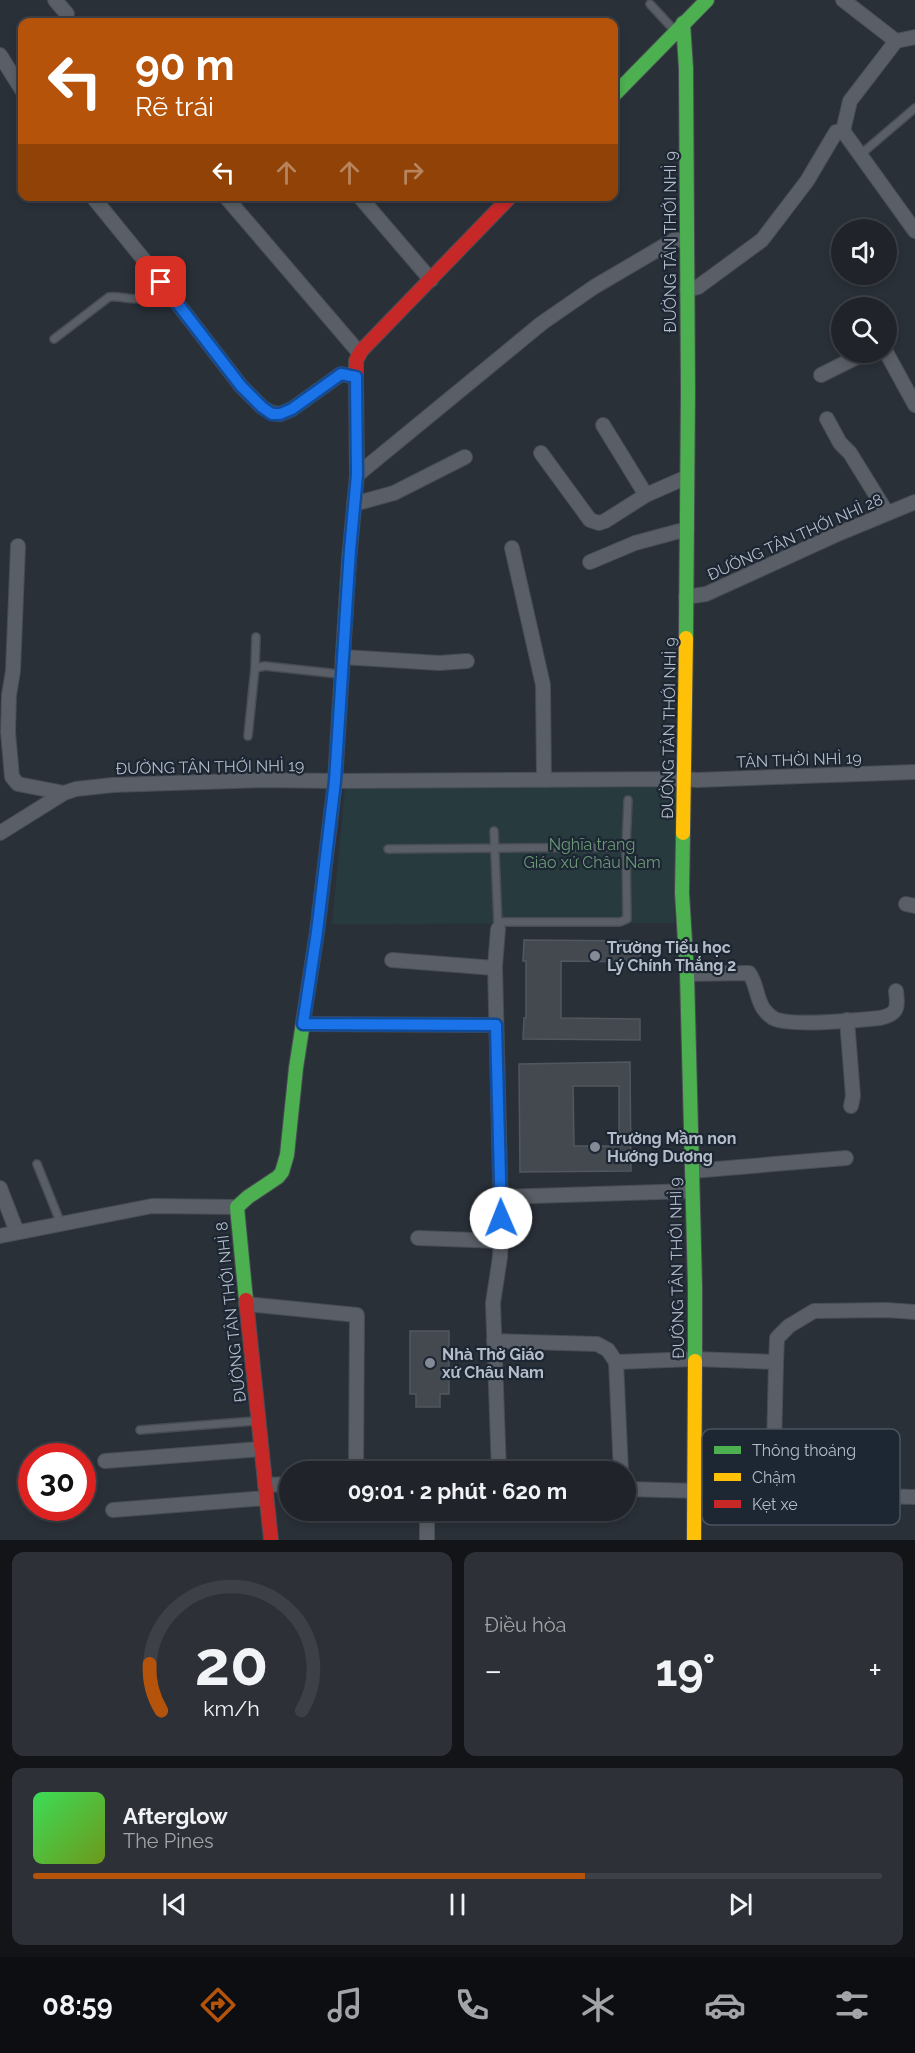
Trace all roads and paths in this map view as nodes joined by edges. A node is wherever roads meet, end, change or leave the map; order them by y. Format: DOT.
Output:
graph roads {
  1 [pos="55,0"];
  2 [pos="707,0"];
  3 [pos="843,0"];
  4 [pos="650,4"];
  5 [pos="67,14"];
  6 [pos="679,27"];
  7 [pos="915,37"];
  8 [pos="896,41"];
  9 [pos="0,55"];
  10 [pos="18,84"];
  11 [pos="618,91"];
  12 [pos="915,108"];
  13 [pos="843,131"];
  14 [pos="860,155"];
  15 [pos="96,201"];
  16 [pos="229,201"];
  17 [pos="363,201"];
  18 [pos="507,201"];
  19 [pos="915,231"];
  20 [pos="687,240"];
  21 [pos="431,280"];
  22 [pos="161,282"];
  23 [pos="687,290"];
  24 [pos="54,339"];
  25 [pos="361,351"];
  26 [pos="845,363"];
  27 [pos="892,363"];
  28 [pos="821,375"];
  29 [pos="356,377"];
  30 [pos="915,405"];
  31 [pos="827,419"];
  32 [pos="603,425"];
  33 [pos="541,453"];
  34 [pos="465,457"];
  35 [pos="357,475"];
  36 [pos="687,477"];
  37 [pos="646,495"];
  38 [pos="915,502"];
  39 [pos="354,504"];
  40 [pos="887,513"];
  41 [pos="687,529"];
  42 [pos="18,546"];
  43 [pos="512,548"];
  44 [pos="590,562"];
  45 [pos="686,597"];
  46 [pos="256,637"];
  47 [pos="343,657"];
  48 [pos="467,661"];
  49 [pos="255,668"];
  50 [pos="342,674"];
  51 [pos="248,736"];
  52 [pos="915,772"];
  53 [pos="685,778"];
  54 [pos="544,780"];
  55 [pos="335,781"];
  56 [pos="64,793"];
  57 [pos="628,800"];
  58 [pos="494,831"];
  59 [pos="0,833"];
  60 [pos="494,847"];
  61 [pos="626,847"];
  62 [pos="388,849"];
  63 [pos="498,925"];
  64 [pos="392,960"];
  65 [pos="495,968"];
  66 [pos="687,974"];
  67 [pos="896,991"];
  68 [pos="847,1020"];
  69 [pos="303,1024"];
  70 [pos="496,1025"];
  71 [pos="851,1106"];
  72 [pos="846,1158"];
  73 [pos="38,1164"];
  74 [pos="692,1171"];
  75 [pos="0,1188"];
  76 [pos="692,1191"];
  77 [pos="500,1197"];
  78 [pos="237,1207"];
  79 [pos="61,1224"];
  80 [pos="17,1232"];
  81 [pos="0,1236"];
  82 [pos="418,1238"];
  83 [pos="500,1241"];
  84 [pos="246,1305"];
  85 [pos="915,1312"];
  86 [pos="494,1341"];
  87 [pos="695,1359"];
  88 [pos="616,1362"];
  89 [pos="776,1362"];
  90 [pos="258,1421"];
  91 [pos="774,1429"];
  92 [pos="140,1430"];
  93 [pos="261,1449"];
  94 [pos="105,1461"];
  95 [pos="356,1461"];
  96 [pos="499,1461"];
  97 [pos="620,1461"];
  98 [pos="279,1487"];
  99 [pos="636,1489"];
  100 [pos="266,1491"];
  101 [pos="693,1491"];
  102 [pos="702,1491"];
  103 [pos="900,1497"];
  104 [pos="915,1497"];
  105 [pos="112,1510"];
  106 [pos="428,1521"];
  107 [pos="271,1540"];
  108 [pos="427,1540"];
  109 [pos="694,1540"];
  1 -- 5 [label="street"];
  2 -- 6 [label="street"];
  3 -- 8 [label="street"];
  4 -- 6 [label="lane"];
  6 -- 11 [label="street"];
  6 -- 20 [label="street, ĐƯỜNG TÂN THỚI NHÌ 9"];
  7 -- 8 [label="street"];
  8 -- 13 [label="street"];
  9 -- 10 [label="street"];
  12 -- 14 [label="lane"];
  13 -- 14 [label="street"];
  13 -- 23 [label="street"];
  14 -- 19 [label="street"];
  15 -- 22 [label="street"];
  16 -- 25 [label="street"];
  17 -- 21 [label="street"];
  18 -- 21 [label="street"];
  20 -- 23 [label="street, ĐƯỜNG TÂN THỚI NHÌ 9"];
  20 -- 35 [label="street"];
  21 -- 25 [label="street"];
  22 -- 24 [label="lane"];
  22 -- 29 [label="street"];
  23 -- 36 [label="street, ĐƯỜNG TÂN THỚI NHÌ 9"];
  25 -- 29 [label="street, ĐƯỜNG TÂN THỚI NHÌ 8"];
  26 -- 28 [label="street"];
  27 -- 30 [label="street"];
  29 -- 35 [label="street, ĐƯỜNG TÂN THỚI NHÌ 8"];
  31 -- 40 [label="street"];
  32 -- 37 [label="street"];
  33 -- 37 [label="street"];
  34 -- 39 [label="street"];
  35 -- 39 [label="street, ĐƯỜNG TÂN THỚI NHÌ 8"];
  36 -- 37 [label="street"];
  36 -- 41 [label="street, ĐƯỜNG TÂN THỚI NHÌ 9"];
  38 -- 40 [label="street, ĐƯỜNG TÂN THỚI NHÌ 28"];
  39 -- 47 [label="street, ĐƯỜNG TÂN THỚI NHÌ 8"];
  40 -- 45 [label="street, ĐƯỜNG TÂN THỚI NHÌ 28"];
  41 -- 44 [label="street"];
  41 -- 45 [label="street, ĐƯỜNG TÂN THỚI NHÌ 9"];
  42 -- 56 [label="street"];
  43 -- 54 [label="street"];
  45 -- 53 [label="street, ĐƯỜNG TÂN THỚI NHÌ 9"];
  46 -- 49 [label="lane"];
  47 -- 48 [label="street"];
  47 -- 50 [label="street, ĐƯỜNG TÂN THỚI NHÌ 8"];
  49 -- 50 [label="lane"];
  49 -- 51 [label="lane"];
  50 -- 55 [label="street, ĐƯỜNG TÂN THỚI NHÌ 8"];
  52 -- 53 [label="street, TÂN THỜI NHÌ 19"];
  53 -- 54 [label="street, ĐƯỜNG TÂN THỚI NHÌ 19"];
  53 -- 66 [label="street, ĐƯỜNG TÂN THỚI NHÌ 9"];
  54 -- 55 [label="street, ĐƯỜNG TÂN THỚI NHÌ 19"];
  55 -- 56 [label="street, ĐƯỜNG TÂN THỚI NHÌ 19"];
  55 -- 69 [label="street, ĐƯỜNG TÂN THỚI NHÌ 8"];
  56 -- 59 [label="street, ĐƯỜNG TÂN THỚI NHÌ 19"];
  57 -- 61 [label="lane"];
  58 -- 60 [label="lane"];
  60 -- 61 [label="lane"];
  60 -- 62 [label="lane"];
  60 -- 63 [label="lane"];
  61 -- 63 [label="lane"];
  63 -- 65 [label="street"];
  64 -- 65 [label="street"];
  65 -- 70 [label="street"];
  66 -- 68 [label="street"];
  66 -- 74 [label="street, ĐƯỜNG TÂN THỚI NHÌ 9"];
  67 -- 68 [label="street"];
  68 -- 71 [label="street"];
  69 -- 70 [label="street"];
  69 -- 78 [label="street, ĐƯỜNG TÂN THỚI NHÌ 8"];
  70 -- 77 [label="street"];
  72 -- 74 [label="street"];
  73 -- 79 [label="lane"];
  74 -- 76 [label="street, ĐƯỜNG TÂN THỚI NHÌ 9"];
  75 -- 80 [label="street"];
  76 -- 77 [label="street"];
  76 -- 87 [label="street, ĐƯỜNG TÂN THỚI NHÌ 9"];
  77 -- 83 [label="street"];
  78 -- 79 [label="street"];
  78 -- 84 [label="street, ĐƯỜNG TÂN THỚI NHÌ 8"];
  79 -- 80 [label="street"];
  80 -- 81 [label="street"];
  82 -- 83 [label="street"];
  83 -- 86 [label="street"];
  84 -- 90 [label="street, ĐƯỜNG TÂN THỚI NHÌ 8"];
  84 -- 95 [label="street"];
  85 -- 89 [label="street"];
  86 -- 88 [label="street"];
  86 -- 96 [label="street"];
  87 -- 88 [label="street"];
  87 -- 89 [label="street"];
  87 -- 101 [label="street, ĐƯỜNG TÂN THỚI NHÌ 9"];
  88 -- 97 [label="street"];
  89 -- 91 [label="street"];
  90 -- 92 [label="lane"];
  90 -- 93 [label="street, ĐƯỜNG TÂN THỚI NHÌ 8"];
  93 -- 94 [label="street"];
  93 -- 100 [label="street, ĐƯỜNG TÂN THỚI NHÌ 8"];
  98 -- 100 [label="street"];
  99 -- 101 [label="street"];
  100 -- 105 [label="street"];
  100 -- 107 [label="street, ĐƯỜNG TÂN THỚI NHÌ 8"];
  101 -- 102 [label="street"];
  101 -- 109 [label="street, ĐƯỜNG TÂN THỚI NHÌ 9"];
  103 -- 104 [label="street"];
  106 -- 108 [label="street"];
}
